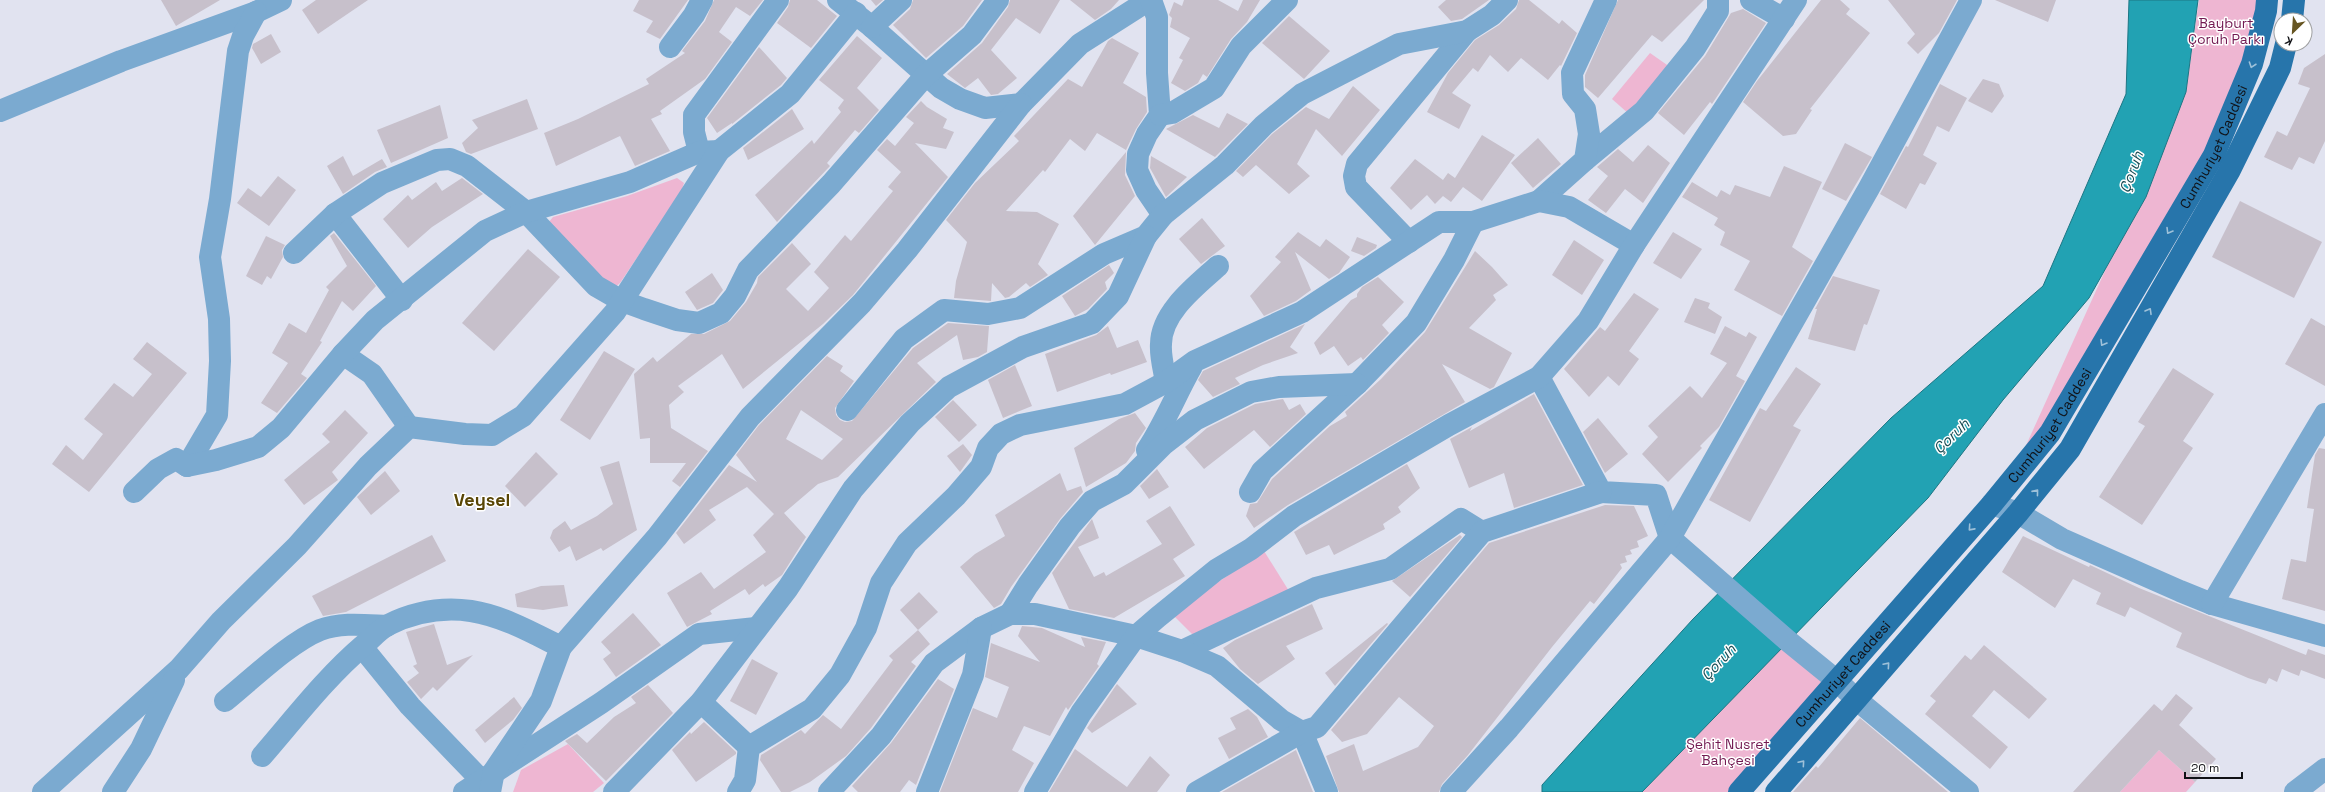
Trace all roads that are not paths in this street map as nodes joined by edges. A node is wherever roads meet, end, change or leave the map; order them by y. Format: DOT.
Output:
graph roads {
  1 [pos="281,0"];
  2 [pos="702,0"];
  3 [pos="778,0"];
  4 [pos="838,0"];
  5 [pos="901,0"];
  6 [pos="998,0"];
  7 [pos="1150,0"];
  8 [pos="1287,0"];
  9 [pos="1507,0"];
  10 [pos="1606,0"];
  11 [pos="1718,0"];
  12 [pos="1751,0"];
  13 [pos="1796,0"];
  14 [pos="1971,0"];
  15 [pos="2266,0"];
  16 [pos="2294,0"];
  17 [pos="256,12"];
  18 [pos="2293,12"];
  19 [pos="856,13"];
  20 [pos="1784,19"];
  21 [pos="872,27"];
  22 [pos="1467,31"];
  23 [pos="670,47"];
  24 [pos="2284,52"];
  25 [pos="925,76"];
  26 [pos="1021,104"];
  27 [pos="0,111"];
  28 [pos="1160,115"];
  29 [pos="709,152"];
  30 [pos="1585,160"];
  31 [pos="1539,201"];
  32 [pos="526,212"];
  33 [pos="335,214"];
  34 [pos="1163,215"];
  35 [pos="1473,222"];
  36 [pos="1146,236"];
  37 [pos="1409,242"];
  38 [pos="1634,245"];
  39 [pos="294,253"];
  40 [pos="1218,266"];
  41 [pos="402,300"];
  42 [pos="622,301"];
  43 [pos="343,354"];
  44 [pos="1195,361"];
  45 [pos="1539,377"];
  46 [pos="1166,382"];
  47 [pos="1357,384"];
  48 [pos="847,410"];
  49 [pos="2325,414"];
  50 [pos="409,427"];
  51 [pos="187,466"];
  52 [pos="1124,484"];
  53 [pos="134,492"];
  54 [pos="1250,492"];
  55 [pos="1601,492"];
  56 [pos="1992,504"];
  57 [pos="2018,513"];
  58 [pos="1482,532"];
  59 [pos="1670,538"];
  60 [pos="2212,604"];
  61 [pos="1010,614"];
  62 [pos="387,626"];
  63 [pos="756,628"];
  64 [pos="981,628"];
  65 [pos="1136,636"];
  66 [pos="2325,636"];
  67 [pos="362,647"];
  68 [pos="561,647"];
  69 [pos="1182,651"];
  70 [pos="179,670"];
  71 [pos="1836,680"];
  72 [pos="1857,700"];
  73 [pos="225,701"];
  74 [pos="702,702"];
  75 [pos="1302,732"];
  76 [pos="749,747"];
  77 [pos="262,756"];
  78 [pos="2325,769"];
  79 [pos="482,784"];
  80 [pos="746,788"];
  81 [pos="43,792"];
  82 [pos="113,792"];
  83 [pos="614,792"];
  84 [pos="829,792"];
  85 [pos="927,792"];
  86 [pos="1034,792"];
  87 [pos="1197,792"];
  88 [pos="1327,792"];
  89 [pos="1451,792"];
  90 [pos="1738,792"];
  91 [pos="1776,792"];
  92 [pos="1968,792"];
  93 [pos="2295,792"];
  1 -- 17 [label="street"];
  2 -- 23 [label="street"];
  3 -- 29 [label="street"];
  4 -- 19 [label="street"];
  5 -- 21 [label="street"];
  6 -- 25 [label="street"];
  7 -- 26 [label="street"];
  7 -- 28 [label="street"];
  8 -- 28 [label="street"];
  9 -- 22 [label="street"];
  10 -- 30 [label="street"];
  11 -- 30 [label="street"];
  12 -- 20 [label="street"];
  13 -- 20 [label="street"];
  14 -- 59 [label="street"];
  15 -- 56 [label="main road, Cumhuriyet Caddesi, one-way"];
  16 -- 18 [label="main road"];
  17 -- 27 [label="street"];
  17 -- 51 [label="street"];
  19 -- 21 [label="street"];
  19 -- 29 [label="street"];
  20 -- 38 [label="street"];
  21 -- 25 [label="street"];
  22 -- 34 [label="street"];
  22 -- 37 [label="street"];
  57 -- 24 [label="main road, Cumhuriyet Caddesi, one-way"];
  25 -- 26 [label="street"];
  25 -- 42 [label="street"];
  26 -- 68 [label="street"];
  28 -- 34 [label="street"];
  29 -- 32 [label="street"];
  29 -- 42 [label="street"];
  30 -- 31 [label="street"];
  31 -- 35 [label="street"];
  31 -- 38 [label="street"];
  32 -- 33 [label="street"];
  32 -- 41 [label="street"];
  32 -- 42 [label="street"];
  33 -- 39 [label="street"];
  33 -- 41 [label="street"];
  34 -- 36 [label="street"];
  35 -- 37 [label="street"];
  35 -- 47 [label="street"];
  36 -- 48 [label="street"];
  36 -- 63 [label="street"];
  37 -- 44 [label="street"];
  38 -- 45 [label="street"];
  40 -- 46 [label="street"];
  41 -- 43 [label="street"];
  42 -- 50 [label="street"];
  43 -- 50 [label="street"];
  43 -- 51 [label="street"];
  44 -- 46 [label="street"];
  44 -- 52 [label="street"];
  45 -- 55 [label="street"];
  45 -- 65 [label="street"];
  46 -- 76 [label="street"];
  47 -- 52 [label="street"];
  47 -- 54 [label="street"];
  49 -- 60 [label="street"];
  50 -- 70 [label="street"];
  51 -- 53 [label="street"];
  52 -- 61 [label="street"];
  55 -- 58 [label="street"];
  55 -- 59 [label="street"];
  56 -- 57 [label="street"];
  56 -- 71 [label="main road, Cumhuriyet Caddesi, one-way"];
  57 -- 60 [label="street"];
  72 -- 57 [label="main road, Cumhuriyet Caddesi, one-way"];
  58 -- 69 [label="street"];
  58 -- 75 [label="street"];
  59 -- 71 [label="street"];
  59 -- 89 [label="street"];
  60 -- 66 [label="street"];
  61 -- 64 [label="street"];
  61 -- 65 [label="street"];
  62 -- 67 [label="street"];
  62 -- 68 [label="street"];
  62 -- 73 [label="street"];
  63 -- 74 [label="street"];
  63 -- 79 [label="street"];
  64 -- 84 [label="street"];
  64 -- 85 [label="street"];
  65 -- 69 [label="street"];
  65 -- 86 [label="street"];
  67 -- 77 [label="street"];
  67 -- 79 [label="street"];
  68 -- 79 [label="street"];
  69 -- 75 [label="street"];
  70 -- 81 [label="street"];
  70 -- 82 [label="street"];
  71 -- 72 [label="street"];
  71 -- 90 [label="main road, Cumhuriyet Caddesi"];
  91 -- 72 [label="main road, Cumhuriyet Caddesi, one-way"];
  72 -- 92 [label="street"];
  74 -- 76 [label="street"];
  74 -- 83 [label="street"];
  75 -- 87 [label="street"];
  75 -- 88 [label="street"];
  76 -- 80 [label="street"];
  78 -- 93 [label="street"];
}
